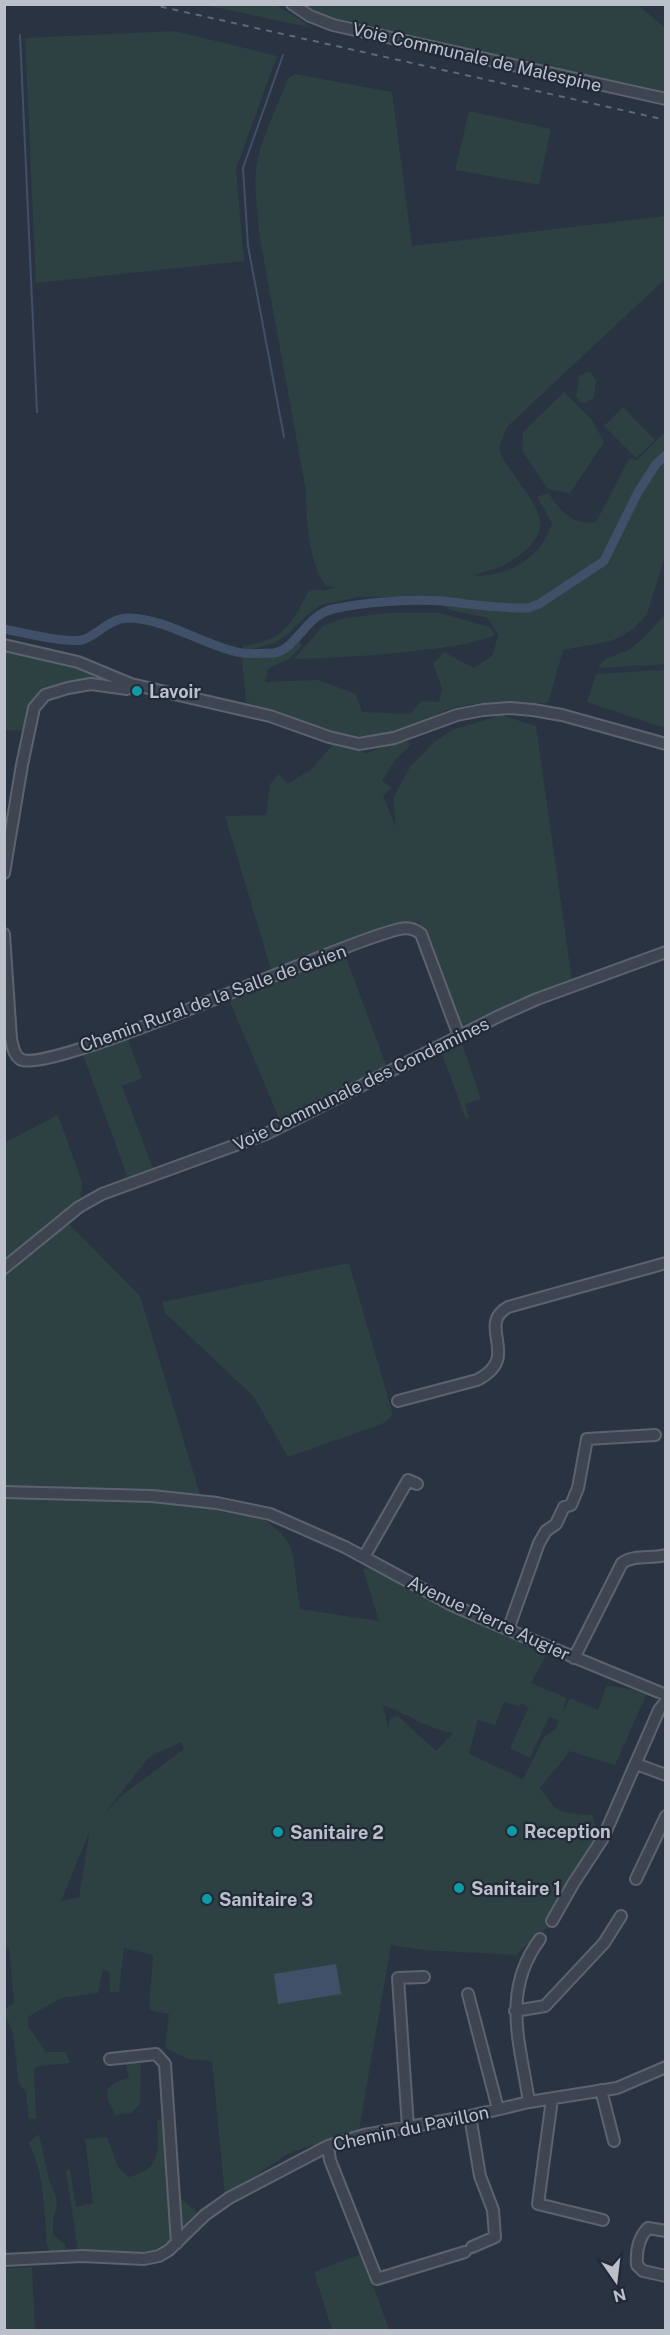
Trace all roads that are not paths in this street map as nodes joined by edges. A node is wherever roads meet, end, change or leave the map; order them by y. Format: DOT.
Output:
graph roads {
  1 [pos="292,4"];
  2 [pos="666,99"];
  3 [pos="4,645"];
  4 [pos="131,684"];
  5 [pos="666,744"];
  6 [pos="4,873"];
  7 [pos="4,934"];
  8 [pos="666,952"];
  9 [pos="459,1036"];
  10 [pos="666,1263"];
  11 [pos="4,1268"];
  12 [pos="398,1401"];
  13 [pos="655,1435"];
  14 [pos="417,1484"];
  15 [pos="4,1492"];
  16 [pos="666,1555"];
  17 [pos="364,1557"];
  18 [pos="508,1630"];
  19 [pos="574,1658"];
  20 [pos="666,1695"];
  21 [pos="666,1701"];
  22 [pos="636,1764"];
  23 [pos="666,1775"];
  24 [pos="666,1816"];
  25 [pos="636,1879"];
  26 [pos="621,1916"];
  27 [pos="552,1921"];
  28 [pos="540,1939"];
  29 [pos="424,1977"];
  30 [pos="468,1994"];
  31 [pos="515,2011"];
  32 [pos="110,2059"];
  33 [pos="666,2067"];
  34 [pos="601,2090"];
  35 [pos="552,2099"];
  36 [pos="529,2102"];
  37 [pos="498,2109"];
  38 [pos="470,2116"];
  39 [pos="408,2127"];
  40 [pos="614,2141"];
  41 [pos="328,2145"];
  42 [pos="603,2220"];
  43 [pos="666,2231"];
  44 [pos="177,2243"];
  45 [pos="4,2260"];
  46 [pos="666,2276"];
  1 -- 2 [label="street, Voie Communale de Malespine"];
  3 -- 4 [label="street"];
  4 -- 5 [label="street"];
  4 -- 6 [label="street"];
  7 -- 9 [label="street, Chemin Rural de la Salle de Guien"];
  8 -- 9 [label="street, Voie Communale des Condamines"];
  9 -- 11 [label="street, Voie Communale des Condamines"];
  10 -- 12 [label="street"];
  13 -- 18 [label="street"];
  14 -- 17 [label="street"];
  15 -- 17 [label="street, Avenue Pierre Augier"];
  16 -- 19 [label="street"];
  17 -- 18 [label="street, Avenue Pierre Augier"];
  18 -- 19 [label="street, Avenue Pierre Augier"];
  19 -- 20 [label="street, Avenue Pierre Augier"];
  21 -- 22 [label="street"];
  22 -- 23 [label="street"];
  22 -- 27 [label="street"];
  24 -- 25 [label="street"];
  26 -- 31 [label="street"];
  28 -- 31 [label="street"];
  29 -- 39 [label="street"];
  30 -- 37 [label="street"];
  31 -- 36 [label="street"];
  32 -- 44 [label="street"];
  33 -- 34 [label="street, Chemin du Pavillon"];
  34 -- 35 [label="street, Chemin du Pavillon"];
  34 -- 40 [label="street"];
  35 -- 36 [label="street, Chemin du Pavillon"];
  35 -- 42 [label="street"];
  36 -- 37 [label="street, Chemin du Pavillon"];
  37 -- 38 [label="street, Chemin du Pavillon"];
  38 -- 39 [label="street, Chemin du Pavillon"];
  38 -- 41 [label="street"];
  39 -- 41 [label="street, Chemin du Pavillon"];
  41 -- 44 [label="street, Chemin du Pavillon"];
  43 -- 46 [label="street"];
  44 -- 45 [label="street, Chemin du Pavillon"];
}
